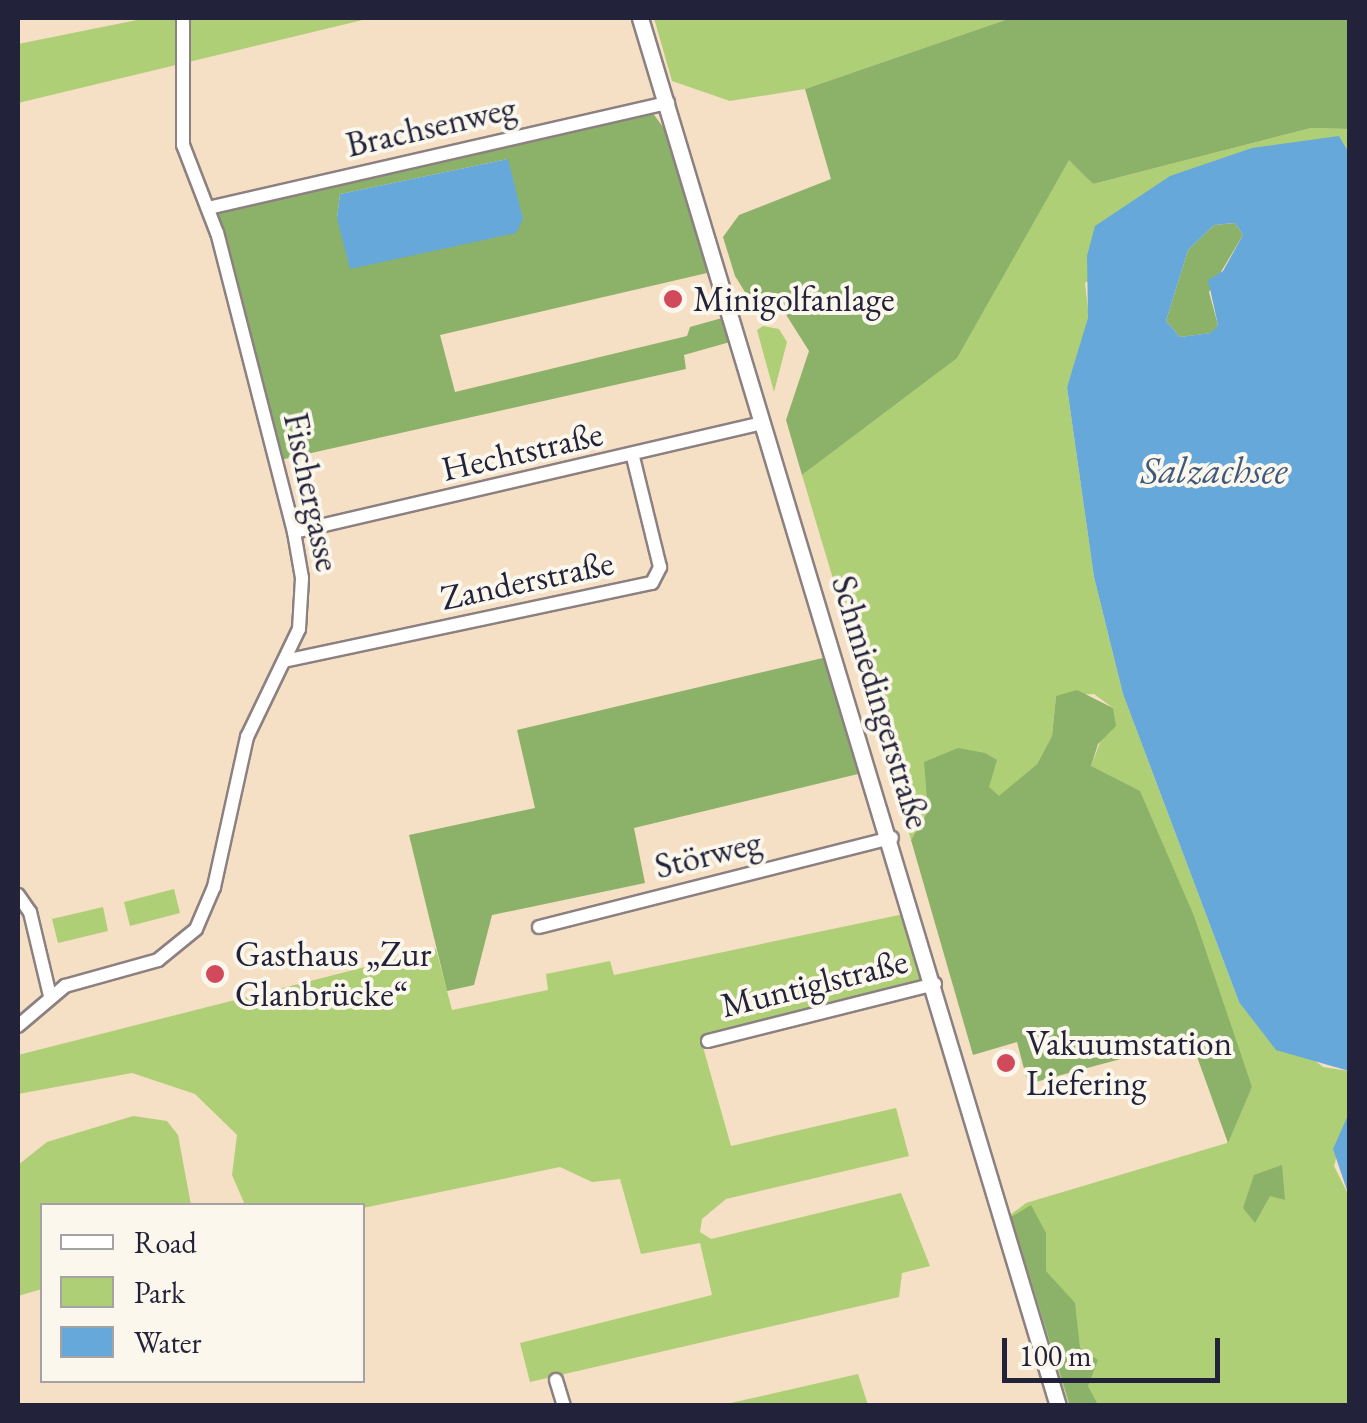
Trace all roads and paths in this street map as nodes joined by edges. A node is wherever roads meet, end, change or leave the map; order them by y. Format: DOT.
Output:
graph roads {
  1 [pos="183,18"];
  2 [pos="640,18"];
  3 [pos="668,103"];
  4 [pos="208,208"];
  5 [pos="763,423"];
  6 [pos="633,456"];
  7 [pos="294,532"];
  8 [pos="284,661"];
  9 [pos="892,838"];
  10 [pos="18,895"];
  11 [pos="539,928"];
  12 [pos="935,984"];
  13 [pos="50,996"];
  14 [pos="18,1026"];
  15 [pos="708,1041"];
  16 [pos="556,1380"];
  17 [pos="564,1406"];
  18 [pos="1058,1406"];
  1 -- 4 [label="street, Fischergasse"];
  2 -- 3 [label="street, Schmiedingerstraße"];
  3 -- 4 [label="street, Brachsenweg"];
  3 -- 5 [label="street, Schmiedingerstraße"];
  4 -- 7 [label="street, Fischergasse"];
  5 -- 6 [label="street, Hechtstraße"];
  5 -- 9 [label="street, Schmiedingerstraße"];
  6 -- 7 [label="street, Hechtstraße"];
  6 -- 8 [label="street, Zanderstraße"];
  7 -- 8 [label="street, Fischergasse"];
  8 -- 13 [label="street, Fischergasse"];
  9 -- 11 [label="street, Störweg"];
  9 -- 12 [label="street, Schmiedingerstraße"];
  10 -- 13 [label="street"];
  12 -- 15 [label="street, Muntiglstraße"];
  12 -- 18 [label="street, Schmiedingerstraße"];
  13 -- 14 [label="street, Fischergasse"];
  16 -- 17 [label="street"];
}
